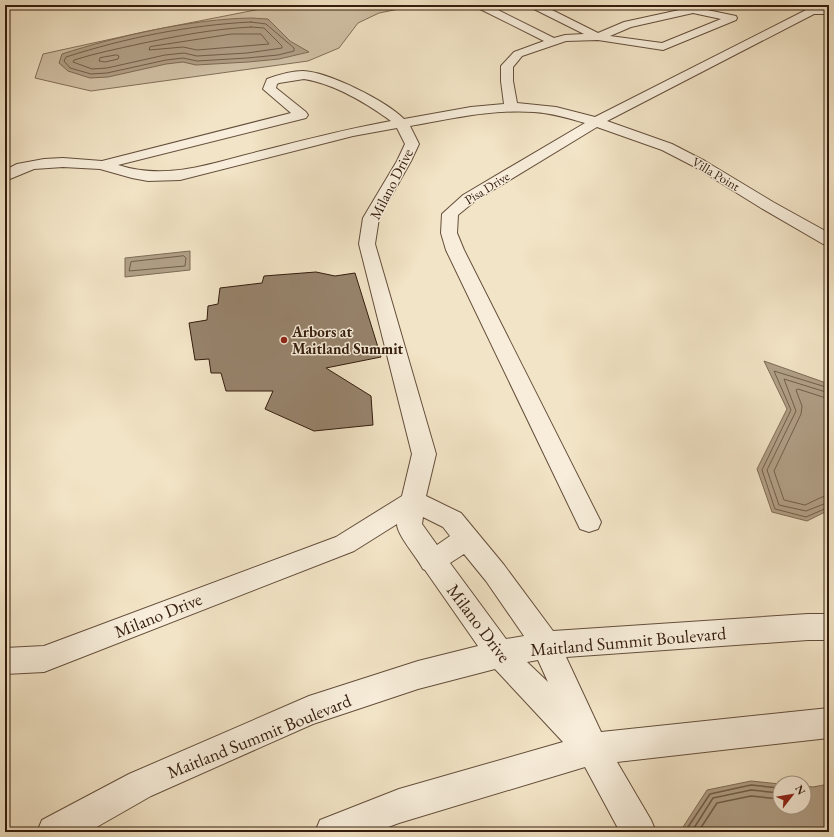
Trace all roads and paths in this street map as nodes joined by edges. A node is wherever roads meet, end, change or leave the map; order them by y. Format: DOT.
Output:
graph roads {
  1 [pos="480,5"];
  2 [pos="534,5"];
  3 [pos="829,11"];
  4 [pos="598,37"];
  5 [pos="552,42"];
  6 [pos="511,107"];
  7 [pos="596,122"];
  8 [pos="402,124"];
  9 [pos="102,165"];
  10 [pos="5,176"];
  11 [pos="829,240"];
  12 [pos="413,501"];
  13 [pos="589,522"];
  14 [pos="467,539"];
  15 [pos="432,561"];
  16 [pos="829,627"];
  17 [pos="546,645"];
  18 [pos="500,654"];
  19 [pos="5,661"];
  20 [pos="829,724"];
  21 [pos="592,749"];
  22 [pos="54,832"];
  23 [pos="332,832"];
  24 [pos="639,832"];
  1 -- 5 [label="street"];
  2 -- 4 [label="street"];
  3 -- 7 [label="street, Pisa Drive"];
  4 -- 4 [label="street"];
  4 -- 5 [label="street"];
  5 -- 6 [label="street"];
  6 -- 7 [label="street, Milano Drive"];
  6 -- 8 [label="street, Milano Drive"];
  7 -- 11 [label="street, Villa Point"];
  7 -- 13 [label="street, Pisa Drive"];
  8 -- 9 [label="street, Milano Drive"];
  8 -- 9 [label="street, Milano Drive"];
  8 -- 12 [label="street, Milano Drive"];
  9 -- 10 [label="street, Milano Drive"];
  12 -- 14 [label="street"];
  12 -- 15 [label="street, Milano Drive"];
  12 -- 19 [label="street, Milano Drive"];
  14 -- 15 [label="street"];
  14 -- 17 [label="street"];
  15 -- 18 [label="street, Milano Drive"];
  16 -- 17 [label="street, Maitland Summit Boulevard"];
  17 -- 18 [label="street, Maitland Summit Boulevard"];
  17 -- 21 [label="street"];
  18 -- 21 [label="street, Milano Drive"];
  18 -- 22 [label="street, Maitland Summit Boulevard"];
  20 -- 21 [label="street"];
  21 -- 23 [label="street"];
  21 -- 24 [label="street"];
}
